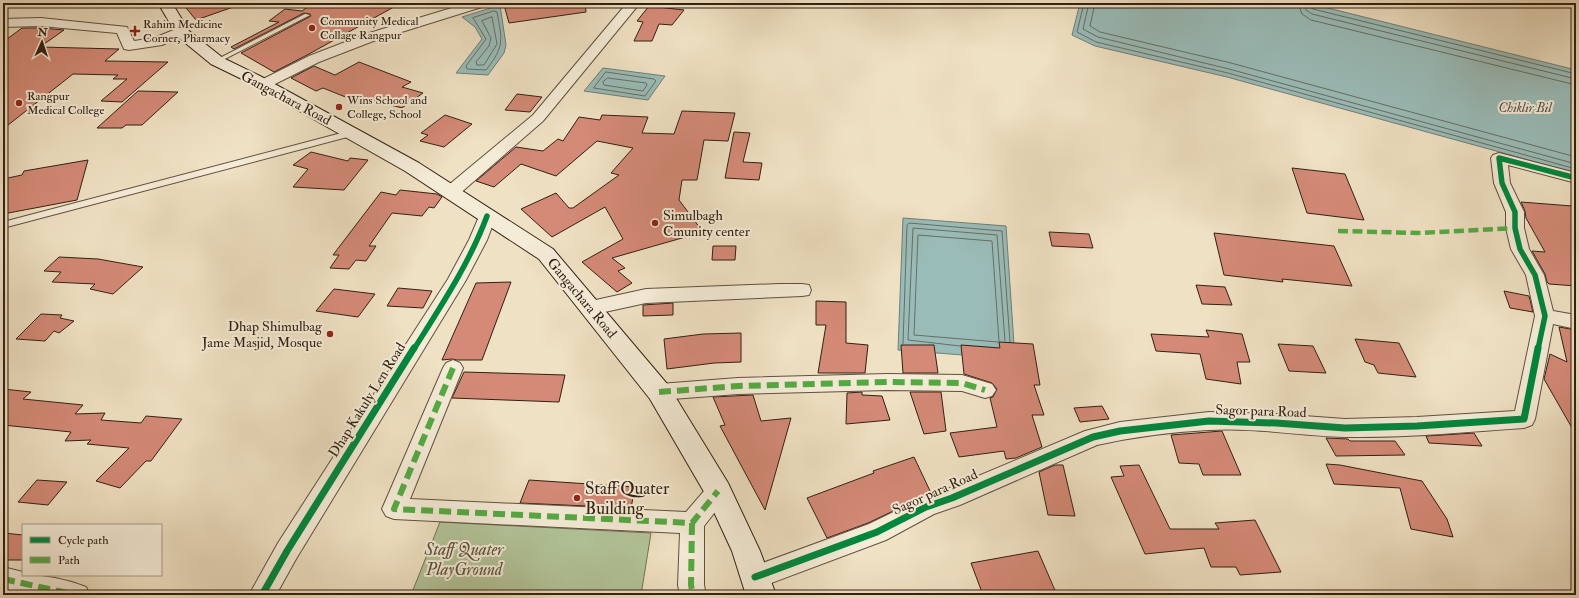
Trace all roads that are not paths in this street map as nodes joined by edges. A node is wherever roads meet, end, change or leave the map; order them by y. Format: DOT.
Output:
graph roads {
  1 [pos="165,3"];
  2 [pos="481,3"];
  3 [pos="634,3"];
  4 [pos="307,15"];
  5 [pos="3,22"];
  6 [pos="181,31"];
  7 [pos="217,62"];
  8 [pos="264,84"];
  9 [pos="352,133"];
  10 [pos="1576,178"];
  11 [pos="451,192"];
  12 [pos="486,216"];
  13 [pos="3,225"];
  14 [pos="802,290"];
  15 [pos="591,308"];
  16 [pos="1545,316"];
  17 [pos="1576,322"];
  18 [pos="453,368"];
  19 [pos="985,390"];
  20 [pos="659,392"];
  21 [pos="718,491"];
  22 [pos="692,523"];
  23 [pos="3,579"];
  24 [pos="758,586"];
  25 [pos="77,595"];
  26 [pos="262,595"];
  27 [pos="694,595"];
  1 -- 6 [label="main road, Gangachara Road"];
  2 -- 8 [label="street"];
  3 -- 11 [label="street"];
  4 -- 7 [label="lane"];
  5 -- 6 [label="street"];
  6 -- 7 [label="main road, Gangachara Road"];
  7 -- 8 [label="main road, Gangachara Road"];
  8 -- 9 [label="main road, Gangachara Road"];
  9 -- 11 [label="main road, Gangachara Road"];
  9 -- 13 [label="lane"];
  10 -- 16 [label="street, Sagor para Road"];
  11 -- 12 [label="main road, Gangachara Road"];
  12 -- 15 [label="main road, Gangachara Road"];
  12 -- 26 [label="street, Dhap Kakuly Len Road"];
  14 -- 15 [label="street"];
  15 -- 20 [label="main road, Gangachara Road"];
  16 -- 17 [label="street"];
  16 -- 24 [label="street, Sagor para Road"];
  18 -- 22 [label="street"];
  19 -- 20 [label="street"];
  20 -- 21 [label="main road, Gangachara Road"];
  21 -- 22 [label="street"];
  21 -- 24 [label="main road, Gangachara Road"];
  22 -- 27 [label="street"];
  23 -- 25 [label="street"];
}
